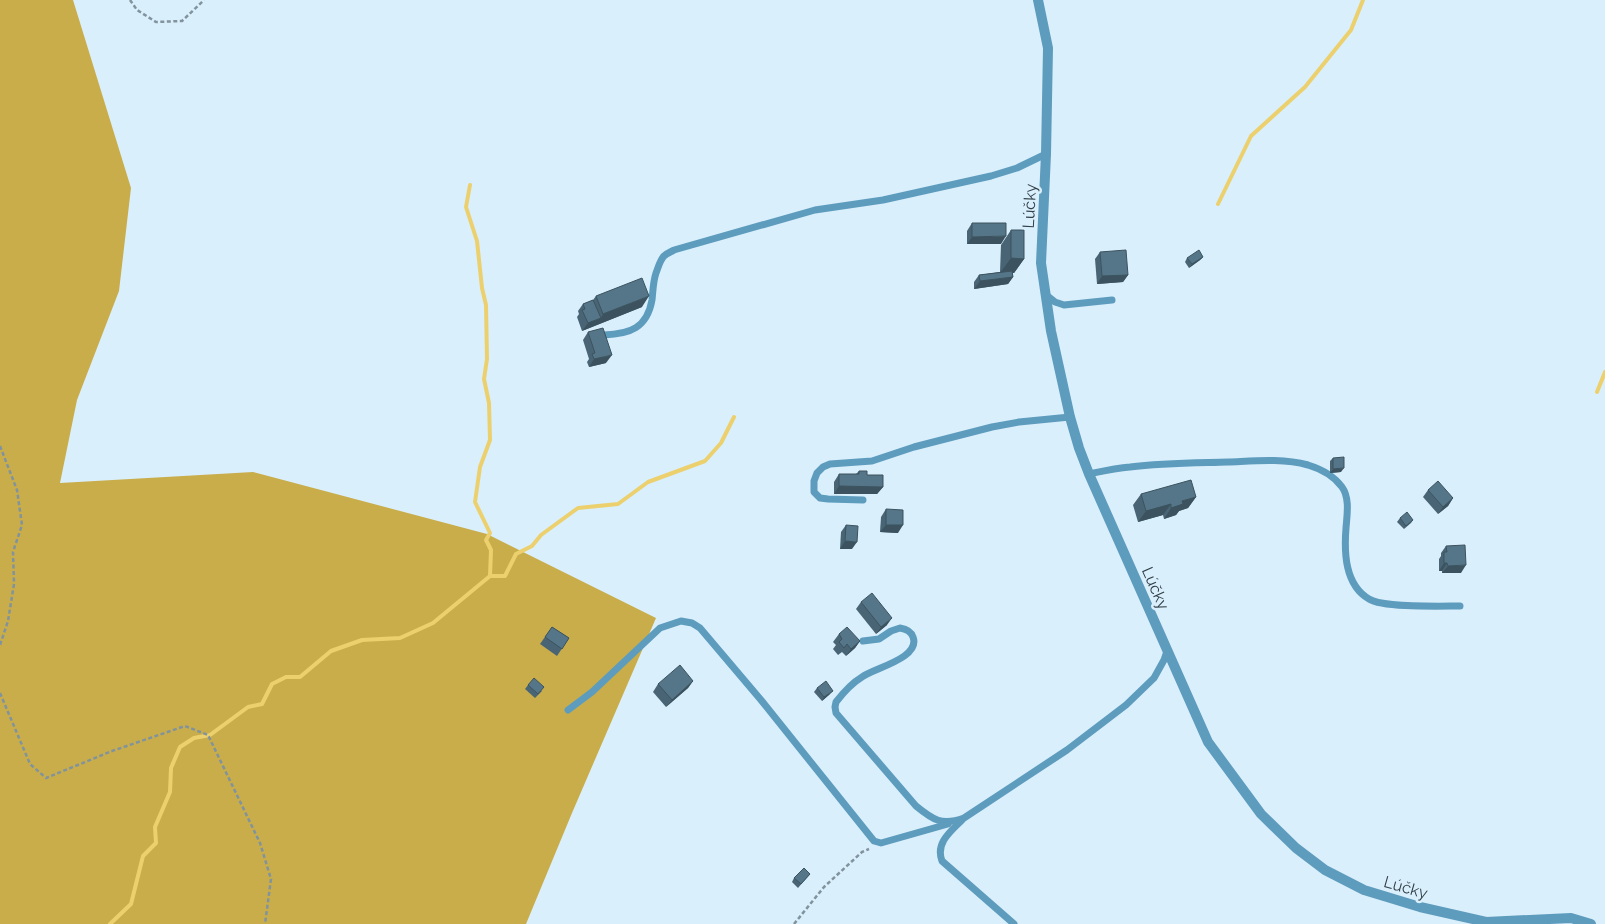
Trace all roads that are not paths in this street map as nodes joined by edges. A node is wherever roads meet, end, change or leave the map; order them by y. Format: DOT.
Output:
graph roads {
  1 [pos="1038,0"];
  2 [pos="1046,154"];
  3 [pos="1045,294"];
  4 [pos="1112,300"];
  5 [pos="604,335"];
  6 [pos="1070,417"];
  7 [pos="1089,474"];
  8 [pos="862,500"];
  9 [pos="1460,606"];
  10 [pos="863,641"];
  11 [pos="1167,651"];
  12 [pos="568,710"];
  13 [pos="964,818"];
  14 [pos="951,823"];
  15 [pos="1014,924"];
  16 [pos="1591,924"];
  1 -- 2 [label="street, Lúčky"];
  2 -- 3 [label="street, Lúčky"];
  2 -- 5 [label="lane"];
  3 -- 4 [label="lane"];
  3 -- 6 [label="street, Lúčky"];
  6 -- 7 [label="street, Lúčky"];
  6 -- 8 [label="lane"];
  7 -- 9 [label="lane"];
  7 -- 11 [label="street, Lúčky"];
  10 -- 14 [label="lane"];
  11 -- 13 [label="lane"];
  11 -- 16 [label="street, Lúčky"];
  12 -- 14 [label="lane"];
  13 -- 14 [label="lane"];
  13 -- 15 [label="lane"];
}
